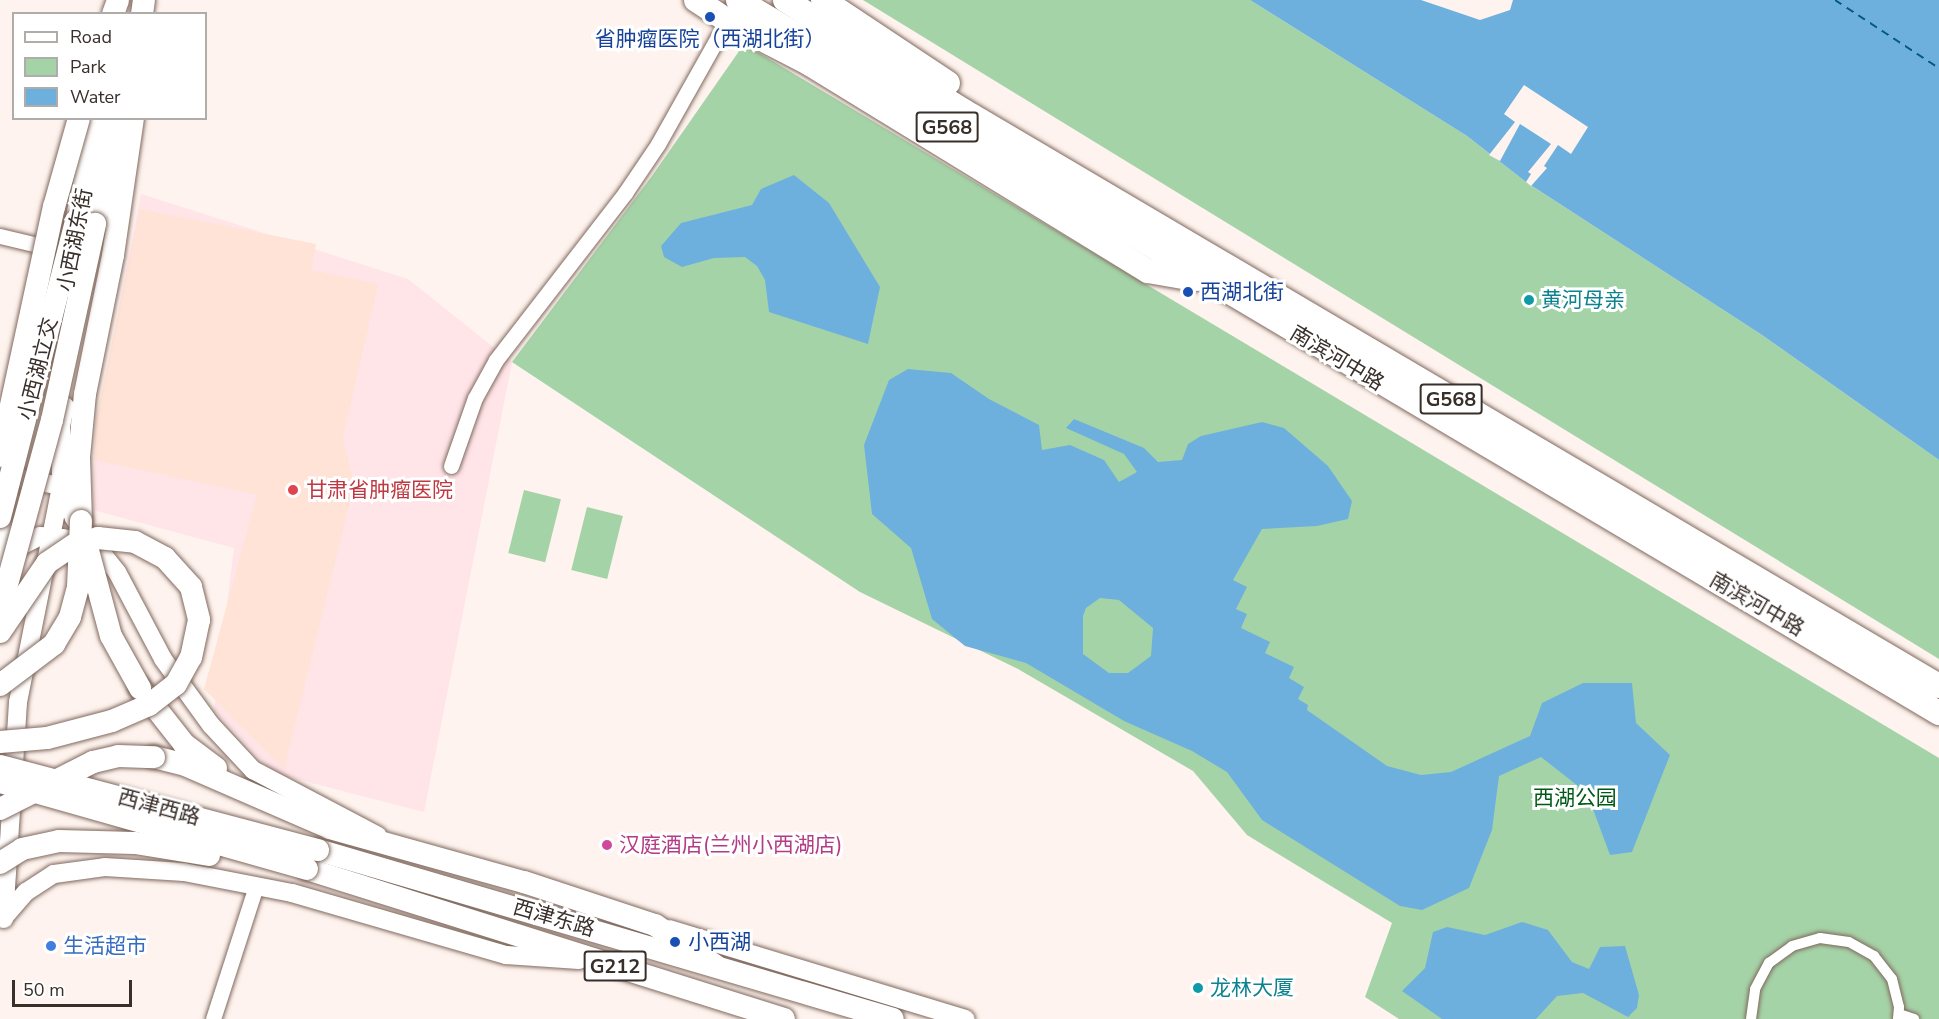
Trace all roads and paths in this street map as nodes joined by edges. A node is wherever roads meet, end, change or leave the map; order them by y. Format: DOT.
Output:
graph roads {
  1 [pos="687,0"];
  2 [pos="696,0"];
  3 [pos="738,0"];
  4 [pos="785,0"];
  5 [pos="823,0"];
  6 [pos="731,23"];
  7 [pos="964,111"];
  8 [pos="78,120"];
  9 [pos="92,120"];
  10 [pos="98,120"];
  11 [pos="117,120"];
  12 [pos="122,120"];
  13 [pos="133,120"];
  14 [pos="0,236"];
  15 [pos="63,251"];
  16 [pos="1210,281"];
  17 [pos="0,456"];
  18 [pos="451,466"];
  19 [pos="18,478"];
  20 [pos="61,486"];
  21 [pos="0,517"];
  22 [pos="81,521"];
  23 [pos="53,537"];
  24 [pos="102,553"];
  25 [pos="0,557"];
  26 [pos="0,610"];
  27 [pos="0,632"];
  28 [pos="0,685"];
  29 [pos="1939,686"];
  30 [pos="1939,713"];
  31 [pos="0,742"];
  32 [pos="0,766"];
  33 [pos="0,782"];
  34 [pos="251,794"];
  35 [pos="0,809"];
  36 [pos="390,843"];
  37 [pos="312,860"];
  38 [pos="0,863"];
  39 [pos="256,886"];
  40 [pos="446,913"];
  41 [pos="3,921"];
  42 [pos="655,925"];
  43 [pos="600,962"];
  44 [pos="716,966"];
  45 [pos="1898,1016"];
  46 [pos="213,1019"];
  47 [pos="784,1019"];
  48 [pos="893,1019"];
  49 [pos="966,1019"];
  50 [pos="1751,1019"];
  51 [pos="1914,1019"];
  1 -- 6 [label="street"];
  2 -- 6 [label="highway"];
  3 -- 16 [label="highway, 南滨河中路 / G568"];
  4 -- 7 [label="highway, 南滨河中路 / G568"];
  5 -- 7 [label="highway"];
  6 -- 16 [label="highway"];
  6 -- 18 [label="street"];
  7 -- 29 [label="highway, 南滨河中路 / G568"];
  8 -- 17 [label="main road, bridge"];
  9 -- 15 [label="street, 小西湖东街"];
  10 -- 21 [label="main road, 小西湖立交, bridge"];
  11 -- 26 [label="main road, bridge"];
  12 -- 20 [label="street, 小西湖东街"];
  13 -- 22 [label="main road"];
  14 -- 15 [label="street"];
  15 -- 19 [label="street, 小西湖东街"];
  16 -- 30 [label="highway, 南滨河中路 / G568"];
  19 -- 20 [label="street"];
  19 -- 25 [label="street, 小西湖东街"];
  20 -- 23 [label="street"];
  20 -- 24 [label="street, 小西湖东街"];
  22 -- 28 [label="main road, bridge"];
  22 -- 34 [label="main road, bridge"];
  23 -- 24 [label="street"];
  23 -- 25 [label="street"];
  23 -- 41 [label="street"];
  24 -- 36 [label="street, 小西湖东街"];
  27 -- 31 [label="main road, bridge"];
  32 -- 37 [label="main road, 西津西路, bridge"];
  33 -- 37 [label="main road, bridge"];
  34 -- 35 [label="main road, bridge"];
  34 -- 36 [label="main road"];
  36 -- 42 [label="main road"];
  37 -- 40 [label="main road, 西津东路"];
  37 -- 44 [label="main road, 西津东路"];
  38 -- 40 [label="main road, bridge"];
  39 -- 41 [label="street, 西津东路"];
  39 -- 43 [label="street, 西津东路"];
  39 -- 46 [label="street"];
  40 -- 43 [label="main road, 西津东路 / G212"];
  42 -- 44 [label="main road"];
  42 -- 49 [label="street"];
  43 -- 47 [label="main road, 西津东路 / G212"];
  44 -- 48 [label="main road, 西津东路"];
  45 -- 50 [label="street"];
  45 -- 51 [label="street"];
}
